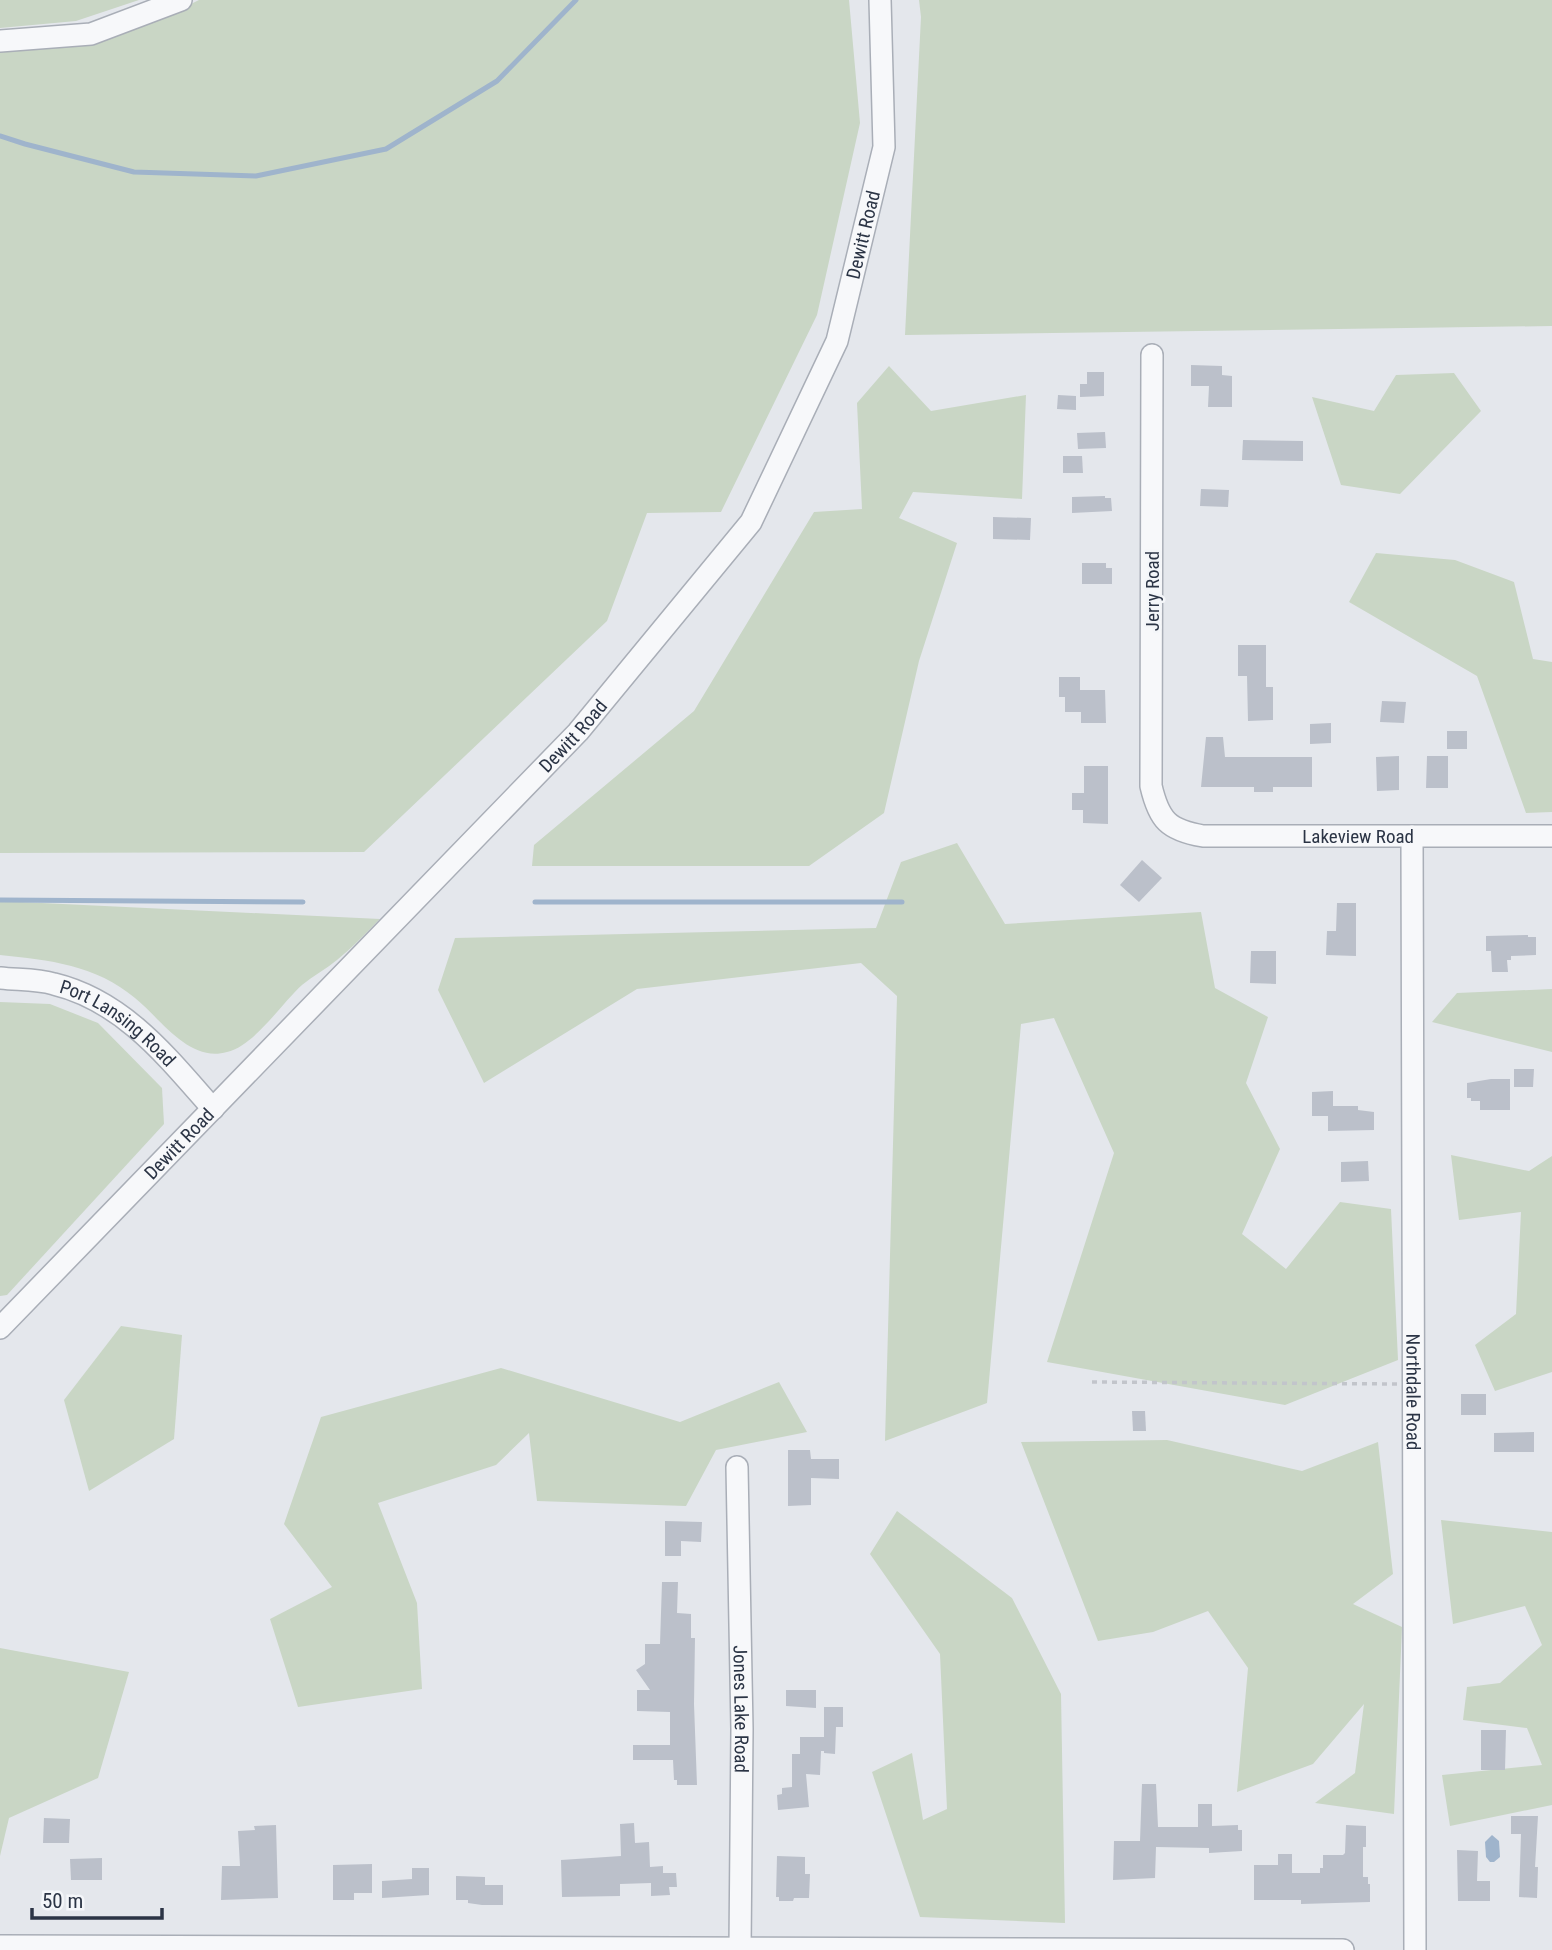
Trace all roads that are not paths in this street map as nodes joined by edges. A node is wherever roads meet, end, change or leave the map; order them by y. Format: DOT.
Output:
graph roads {
  1 [pos="181,0"];
  2 [pos="880,0"];
  3 [pos="0,41"];
  4 [pos="1152,355"];
  5 [pos="1167,822"];
  6 [pos="1412,835"];
  7 [pos="1552,836"];
  8 [pos="0,978"];
  9 [pos="213,1109"];
  10 [pos="0,1328"];
  11 [pos="737,1467"];
  12 [pos="0,1946"];
  13 [pos="493,1949"];
  14 [pos="746,1949"];
  15 [pos="1142,1950"];
  16 [pos="1343,1950"];
  17 [pos="1415,1950"];
  1 -- 3 [label="street"];
  2 -- 9 [label="street, Dewitt Road"];
  4 -- 5 [label="street, Jerry Road"];
  5 -- 6 [label="street, Lakeview Road"];
  6 -- 7 [label="street, Lakeview Road"];
  6 -- 17 [label="street, Northdale Road"];
  8 -- 9 [label="street, Port Lansing Road"];
  9 -- 10 [label="street, Dewitt Road"];
  11 -- 14 [label="street, Jones Lake Road"];
  12 -- 13 [label="street"];
  13 -- 14 [label="street"];
  14 -- 15 [label="street"];
  15 -- 16 [label="street"];
}
